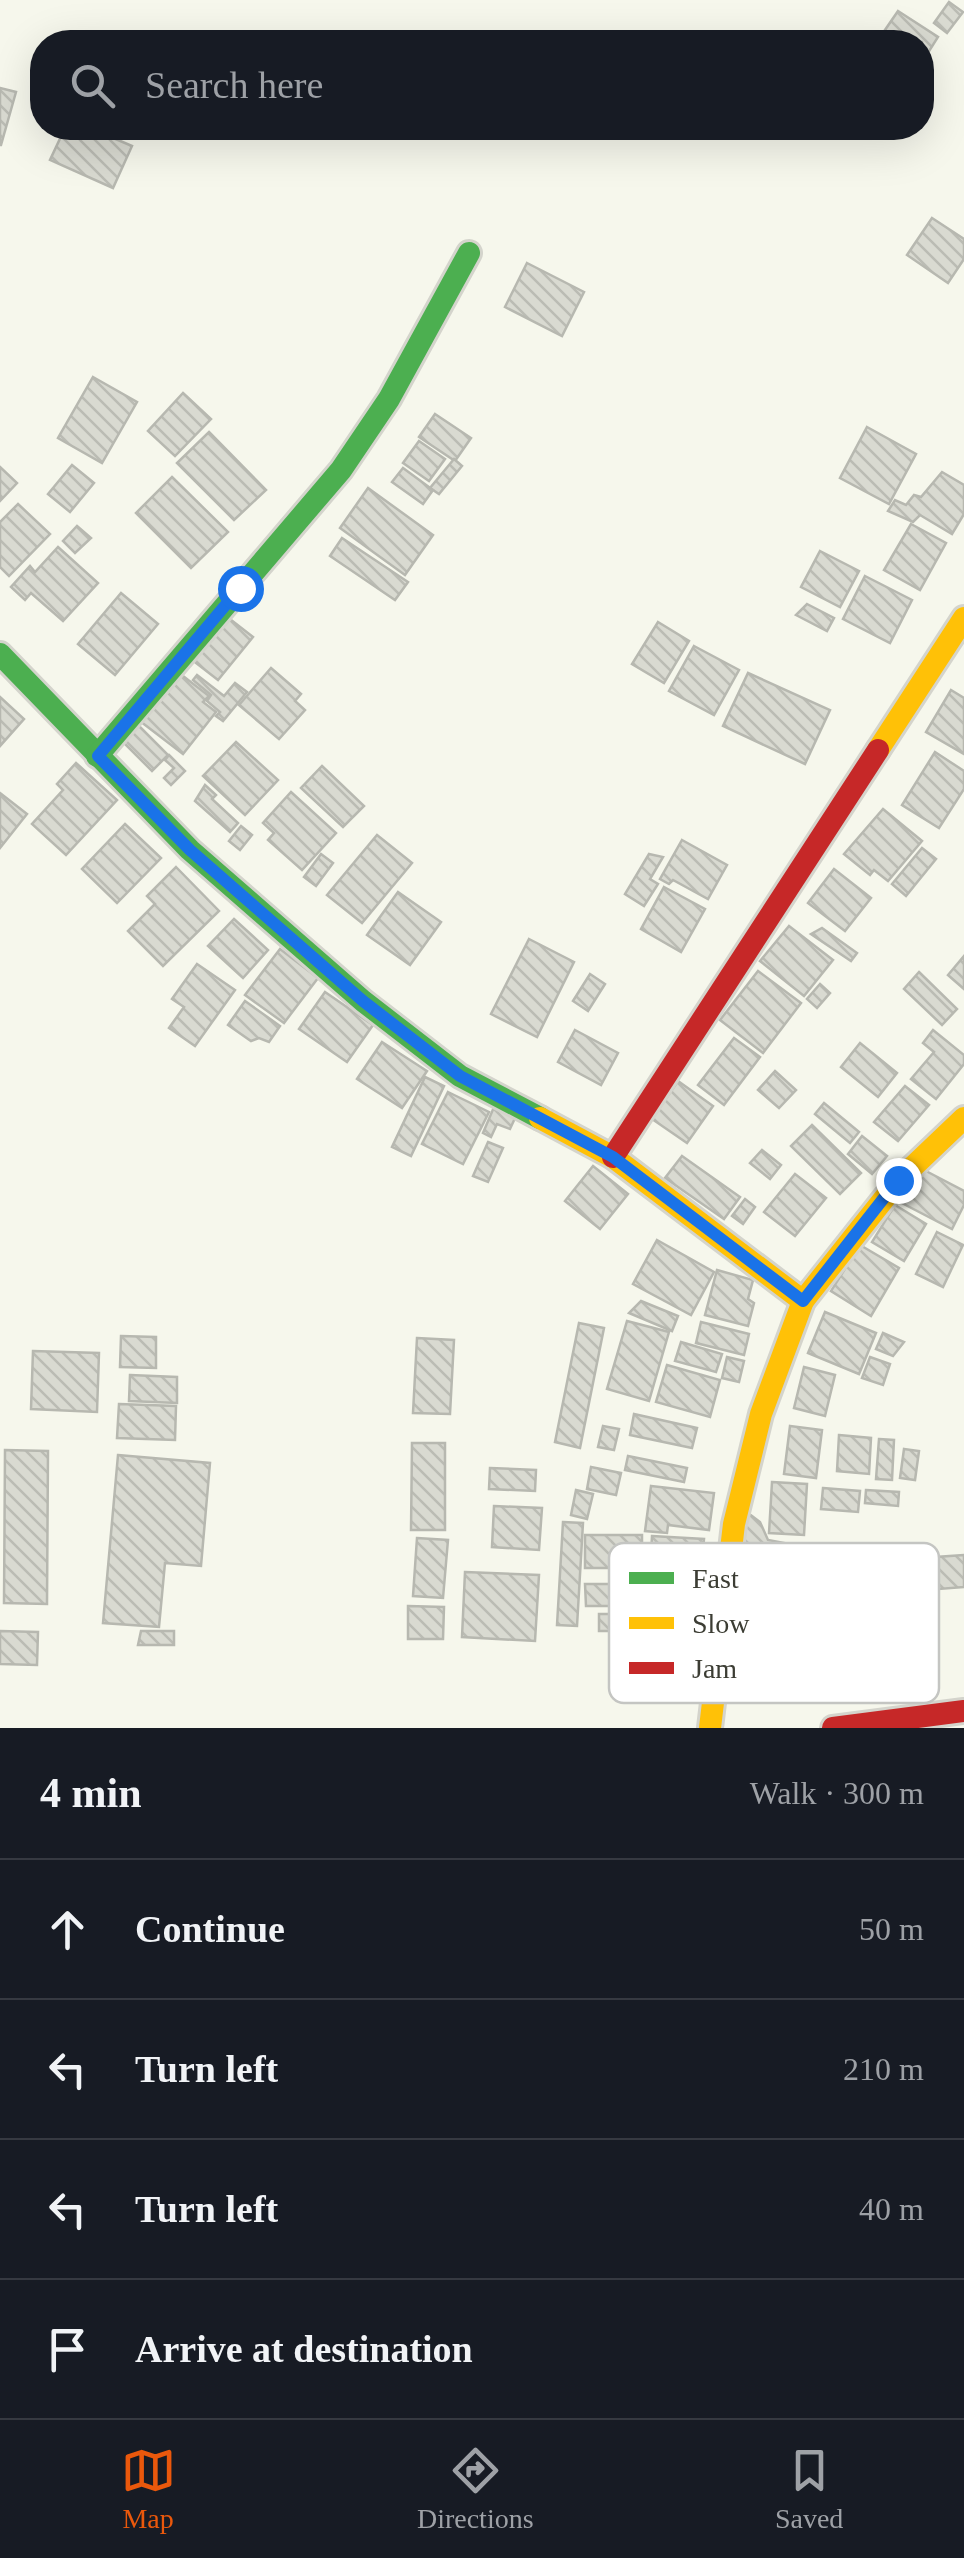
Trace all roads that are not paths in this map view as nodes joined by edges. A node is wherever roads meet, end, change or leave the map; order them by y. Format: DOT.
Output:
graph roads {
  1 [pos="468,252"];
  2 [pos="964,618"];
  3 [pos="0,654"];
  4 [pos="98,756"];
  5 [pos="964,1118"];
  6 [pos="613,1157"];
  7 [pos="803,1301"];
  8 [pos="732,1543"];
  9 [pos="713,1703"];
  10 [pos="964,1711"];
  11 [pos="710,1728"];
  12 [pos="833,1728"];
  1 -- 4 [label="street"];
  2 -- 6 [label="street"];
  3 -- 4 [label="street"];
  4 -- 6 [label="street"];
  5 -- 7 [label="street"];
  6 -- 7 [label="street"];
  7 -- 8 [label="street"];
  9 -- 11 [label="street"];
  10 -- 12 [label="street"];
}
